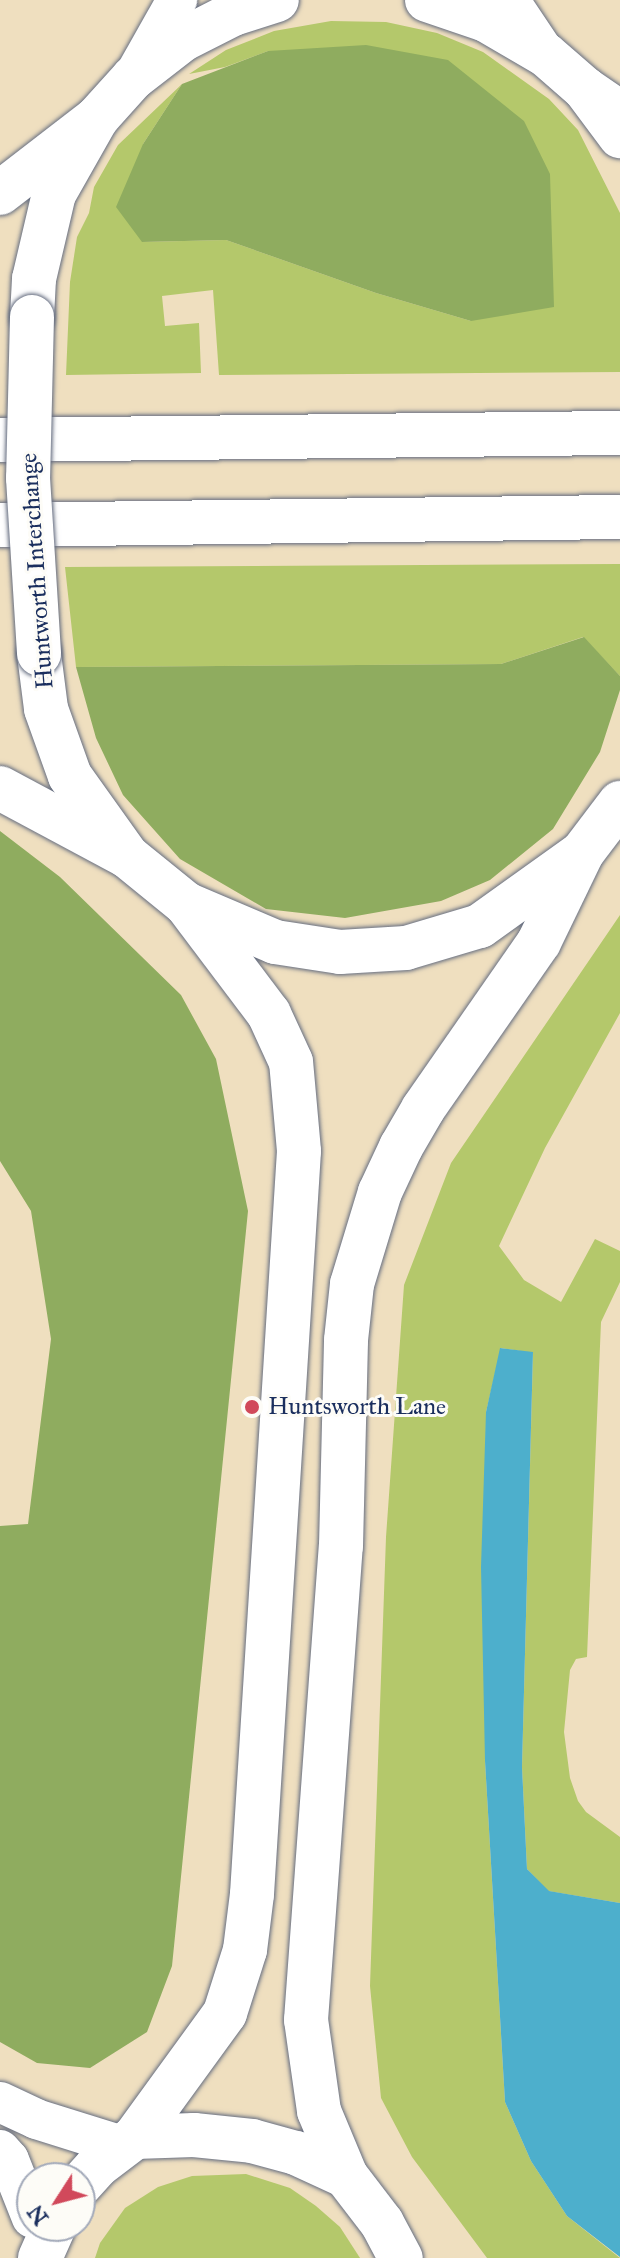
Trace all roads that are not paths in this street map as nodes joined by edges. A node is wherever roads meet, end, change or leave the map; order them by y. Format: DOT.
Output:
graph roads {
  1 [pos="177,0"];
  2 [pos="277,0"];
  3 [pos="427,0"];
  4 [pos="509,0"];
  5 [pos="546,55"];
  6 [pos="133,78"];
  7 [pos="585,89"];
  8 [pos="620,113"];
  9 [pos="97,118"];
  10 [pos="620,136"];
  11 [pos="0,193"];
  12 [pos="620,433"];
  13 [pos="0,440"];
  14 [pos="620,517"];
  15 [pos="0,525"];
  16 [pos="0,788"];
  17 [pos="620,803"];
  18 [pos="582,853"];
  19 [pos="127,856"];
  20 [pos="186,904"];
  21 [pos="0,2102"];
  22 [pos="128,2141"];
  23 [pos="0,2150"];
  24 [pos="96,2170"];
  25 [pos="16,2176"];
  26 [pos="346,2176"];
  27 [pos="402,2257"];
  1 -- 6 [label="street"];
  2 -- 6 [label="main road, Huntworth Interchange"];
  3 -- 5 [label="main road"];
  4 -- 5 [label="street"];
  5 -- 7 [label="main road"];
  6 -- 9 [label="main road, Huntworth Interchange"];
  7 -- 8 [label="main road"];
  7 -- 10 [label="main road"];
  9 -- 11 [label="main road"];
  9 -- 19 [label="main road, Huntworth Interchange, bridge"];
  12 -- 13 [label="main road"];
  14 -- 15 [label="main road"];
  16 -- 19 [label="main road"];
  17 -- 18 [label="main road, Huntworth Interchange"];
  18 -- 20 [label="main road, Huntworth Interchange"];
  18 -- 26 [label="main road"];
  19 -- 20 [label="main road, Huntworth Interchange"];
  20 -- 22 [label="main road"];
  21 -- 22 [label="street"];
  22 -- 24 [label="main road"];
  22 -- 26 [label="main road"];
  23 -- 25 [label="street"];
  26 -- 27 [label="main road"];
}
